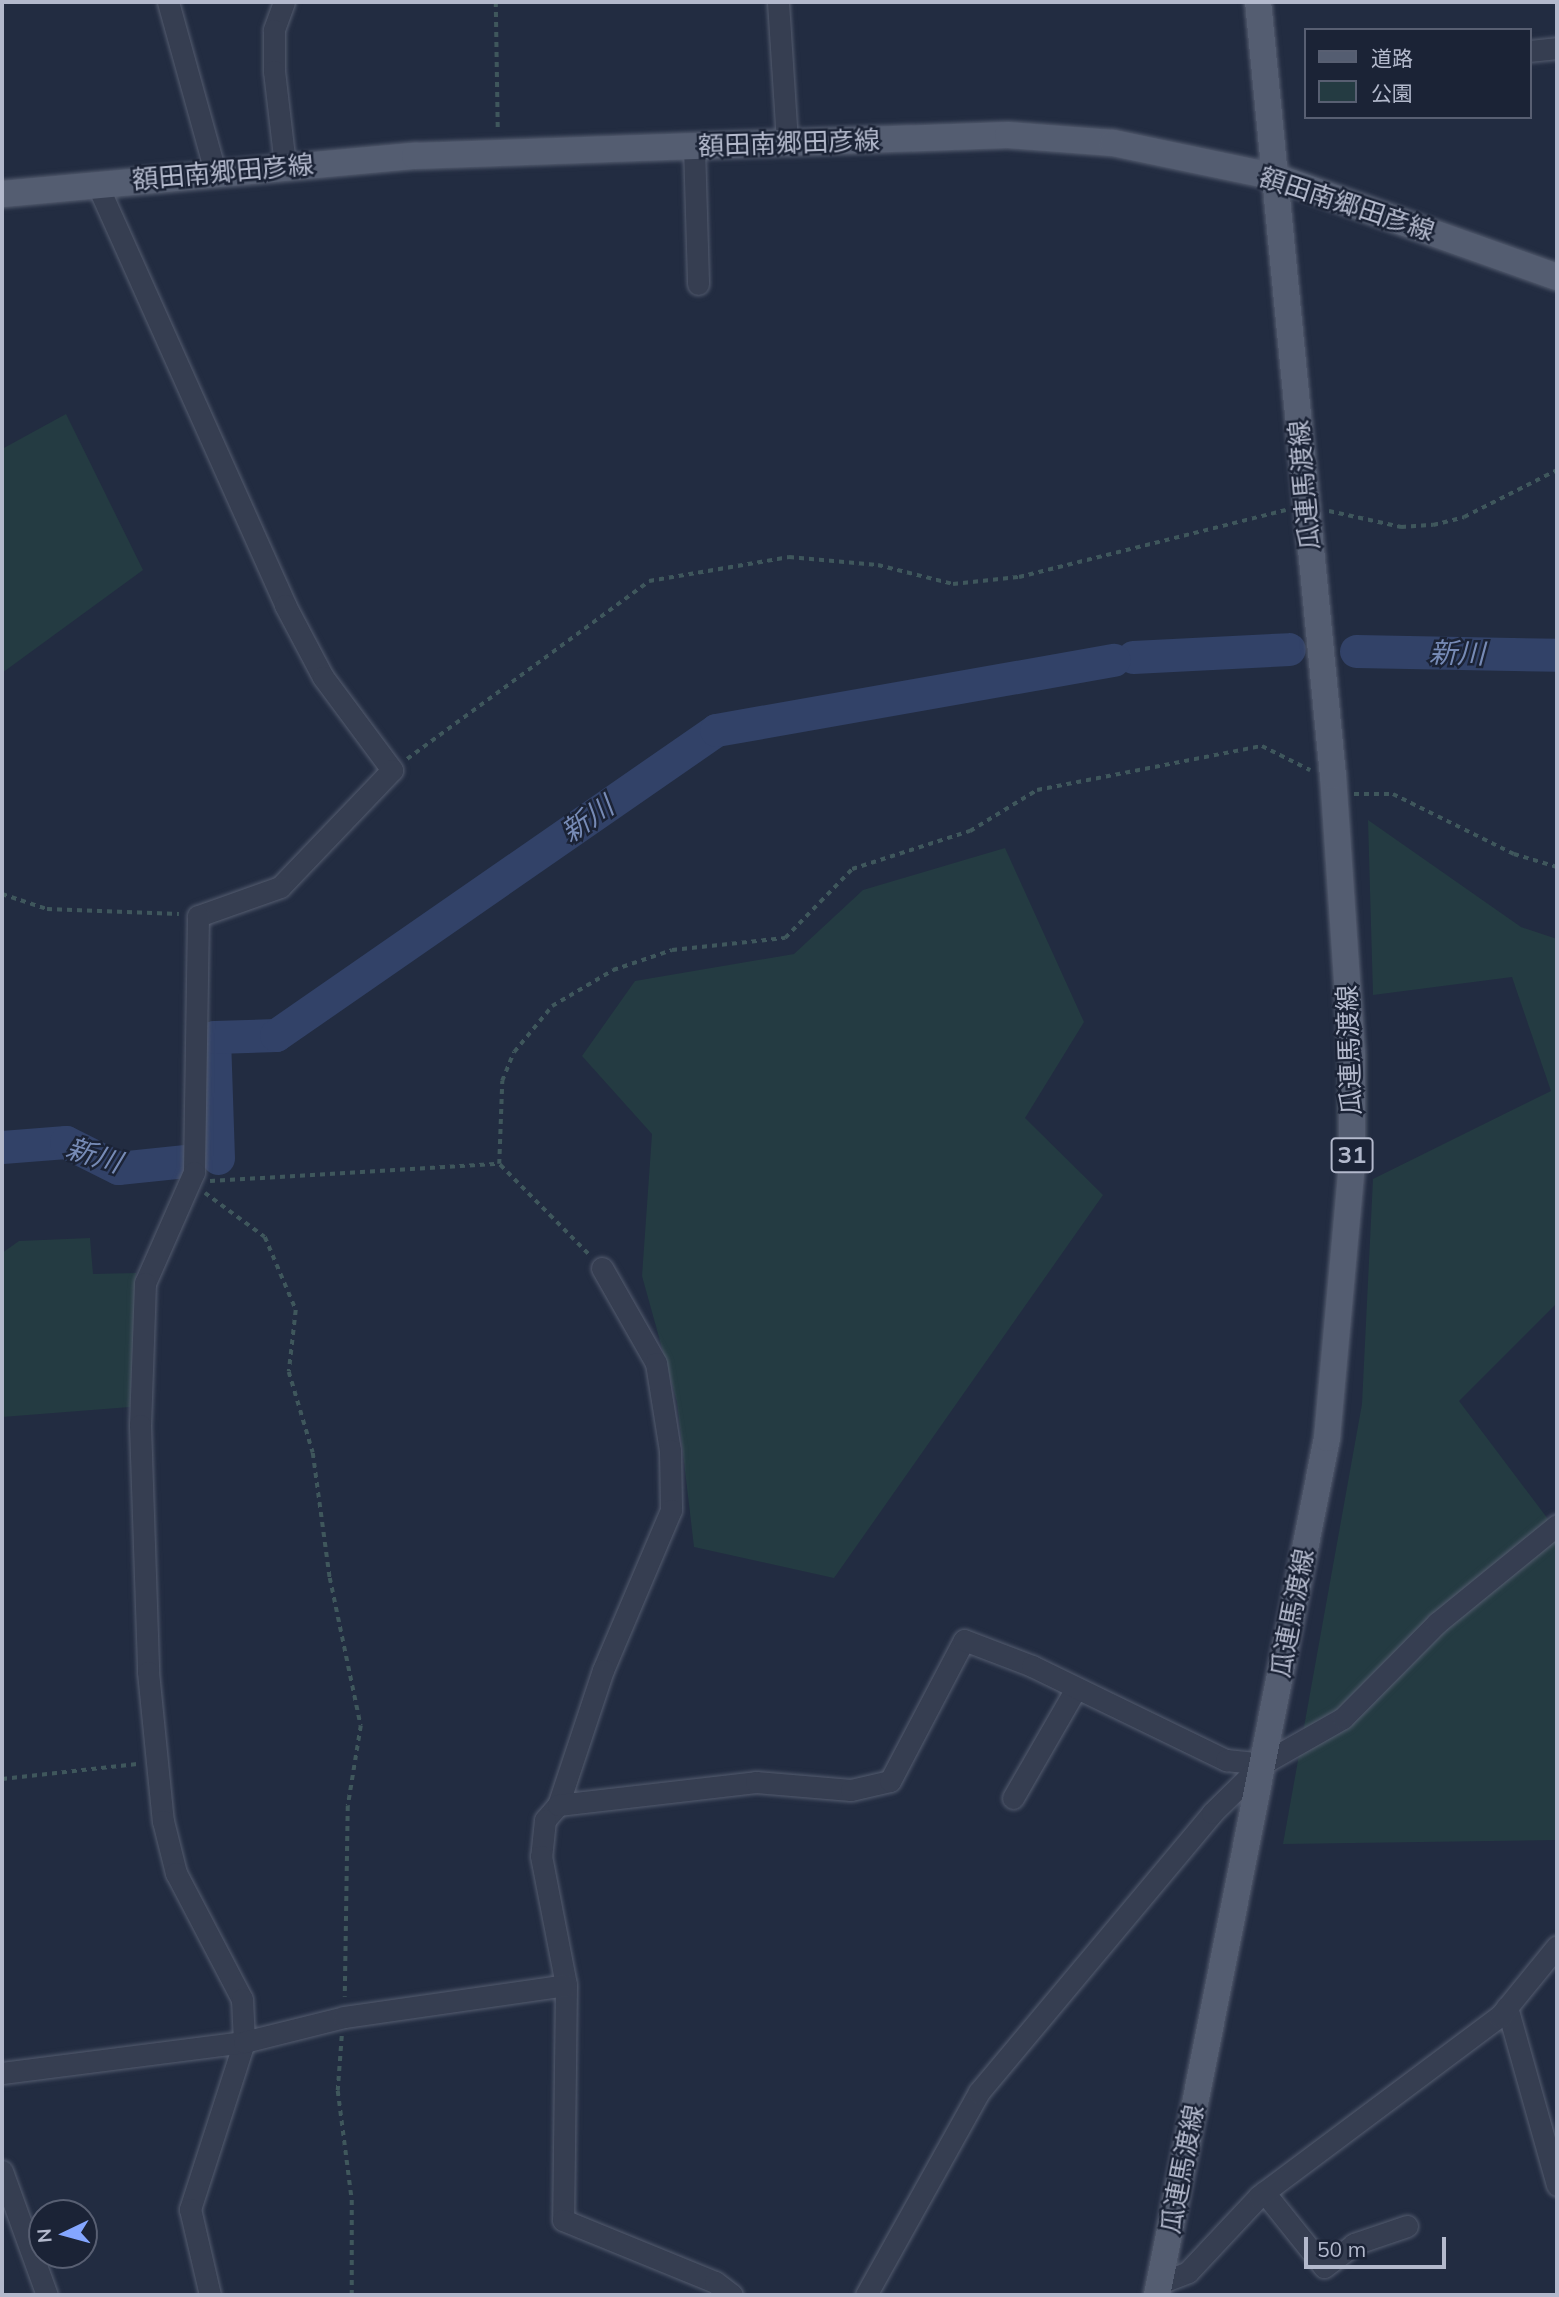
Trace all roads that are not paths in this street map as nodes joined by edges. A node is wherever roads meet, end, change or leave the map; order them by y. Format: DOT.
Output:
graph roads {
  1 [pos="168,2"];
  2 [pos="284,2"];
  3 [pos="778,2"];
  4 [pos="1258,2"];
  5 [pos="1557,48"];
  6 [pos="1531,51"];
  7 [pos="787,143"];
  8 [pos="694,146"];
  9 [pos="285,164"];
  10 [pos="215,172"];
  11 [pos="1276,177"];
  12 [pos="97,184"];
  13 [pos="2,194"];
  14 [pos="1557,277"];
  15 [pos="698,284"];
  16 [pos="602,1268"];
  17 [pos="1557,1525"];
  18 [pos="1076,1690"];
  19 [pos="1262,1764"];
  20 [pos="1013,1798"];
  21 [pos="558,1805"];
  22 [pos="1557,1946"];
  23 [pos="566,1985"];
  24 [pos="1507,2007"];
  25 [pos="244,2042"];
  26 [pos="2,2073"];
  27 [pos="1552,2146"];
  28 [pos="2,2171"];
  29 [pos="1557,2185"];
  30 [pos="1264,2192"];
  31 [pos="1407,2226"];
  32 [pos="1158,2289"];
  33 [pos="47,2295"];
  34 [pos="210,2295"];
  35 [pos="732,2295"];
  36 [pos="866,2295"];
  1 -- 10 [label="street"];
  2 -- 9 [label="street"];
  3 -- 7 [label="street"];
  4 -- 11 [label="main road, 瓜連馬渡線 / 31"];
  5 -- 6 [label="street"];
  7 -- 8 [label="main road, 額田南郷田彦線"];
  7 -- 11 [label="main road, 額田南郷田彦線"];
  8 -- 9 [label="main road, 額田南郷田彦線"];
  8 -- 15 [label="street"];
  9 -- 10 [label="main road, 額田南郷田彦線"];
  10 -- 12 [label="main road, 額田南郷田彦線"];
  11 -- 14 [label="main road, 額田南郷田彦線"];
  11 -- 19 [label="main road, 瓜連馬渡線 / 31"];
  12 -- 13 [label="main road, 額田南郷田彦線"];
  12 -- 25 [label="street"];
  16 -- 21 [label="street"];
  17 -- 19 [label="street"];
  18 -- 19 [label="street"];
  18 -- 20 [label="street"];
  18 -- 21 [label="street"];
  19 -- 32 [label="main road, 瓜連馬渡線 / 31"];
  19 -- 36 [label="street"];
  21 -- 23 [label="street"];
  22 -- 24 [label="street"];
  23 -- 25 [label="street"];
  23 -- 35 [label="street"];
  24 -- 27 [label="street"];
  24 -- 30 [label="street"];
  25 -- 26 [label="street"];
  25 -- 34 [label="street"];
  27 -- 29 [label="street"];
  28 -- 33 [label="street"];
  30 -- 31 [label="street"];
  30 -- 32 [label="street"];
}
